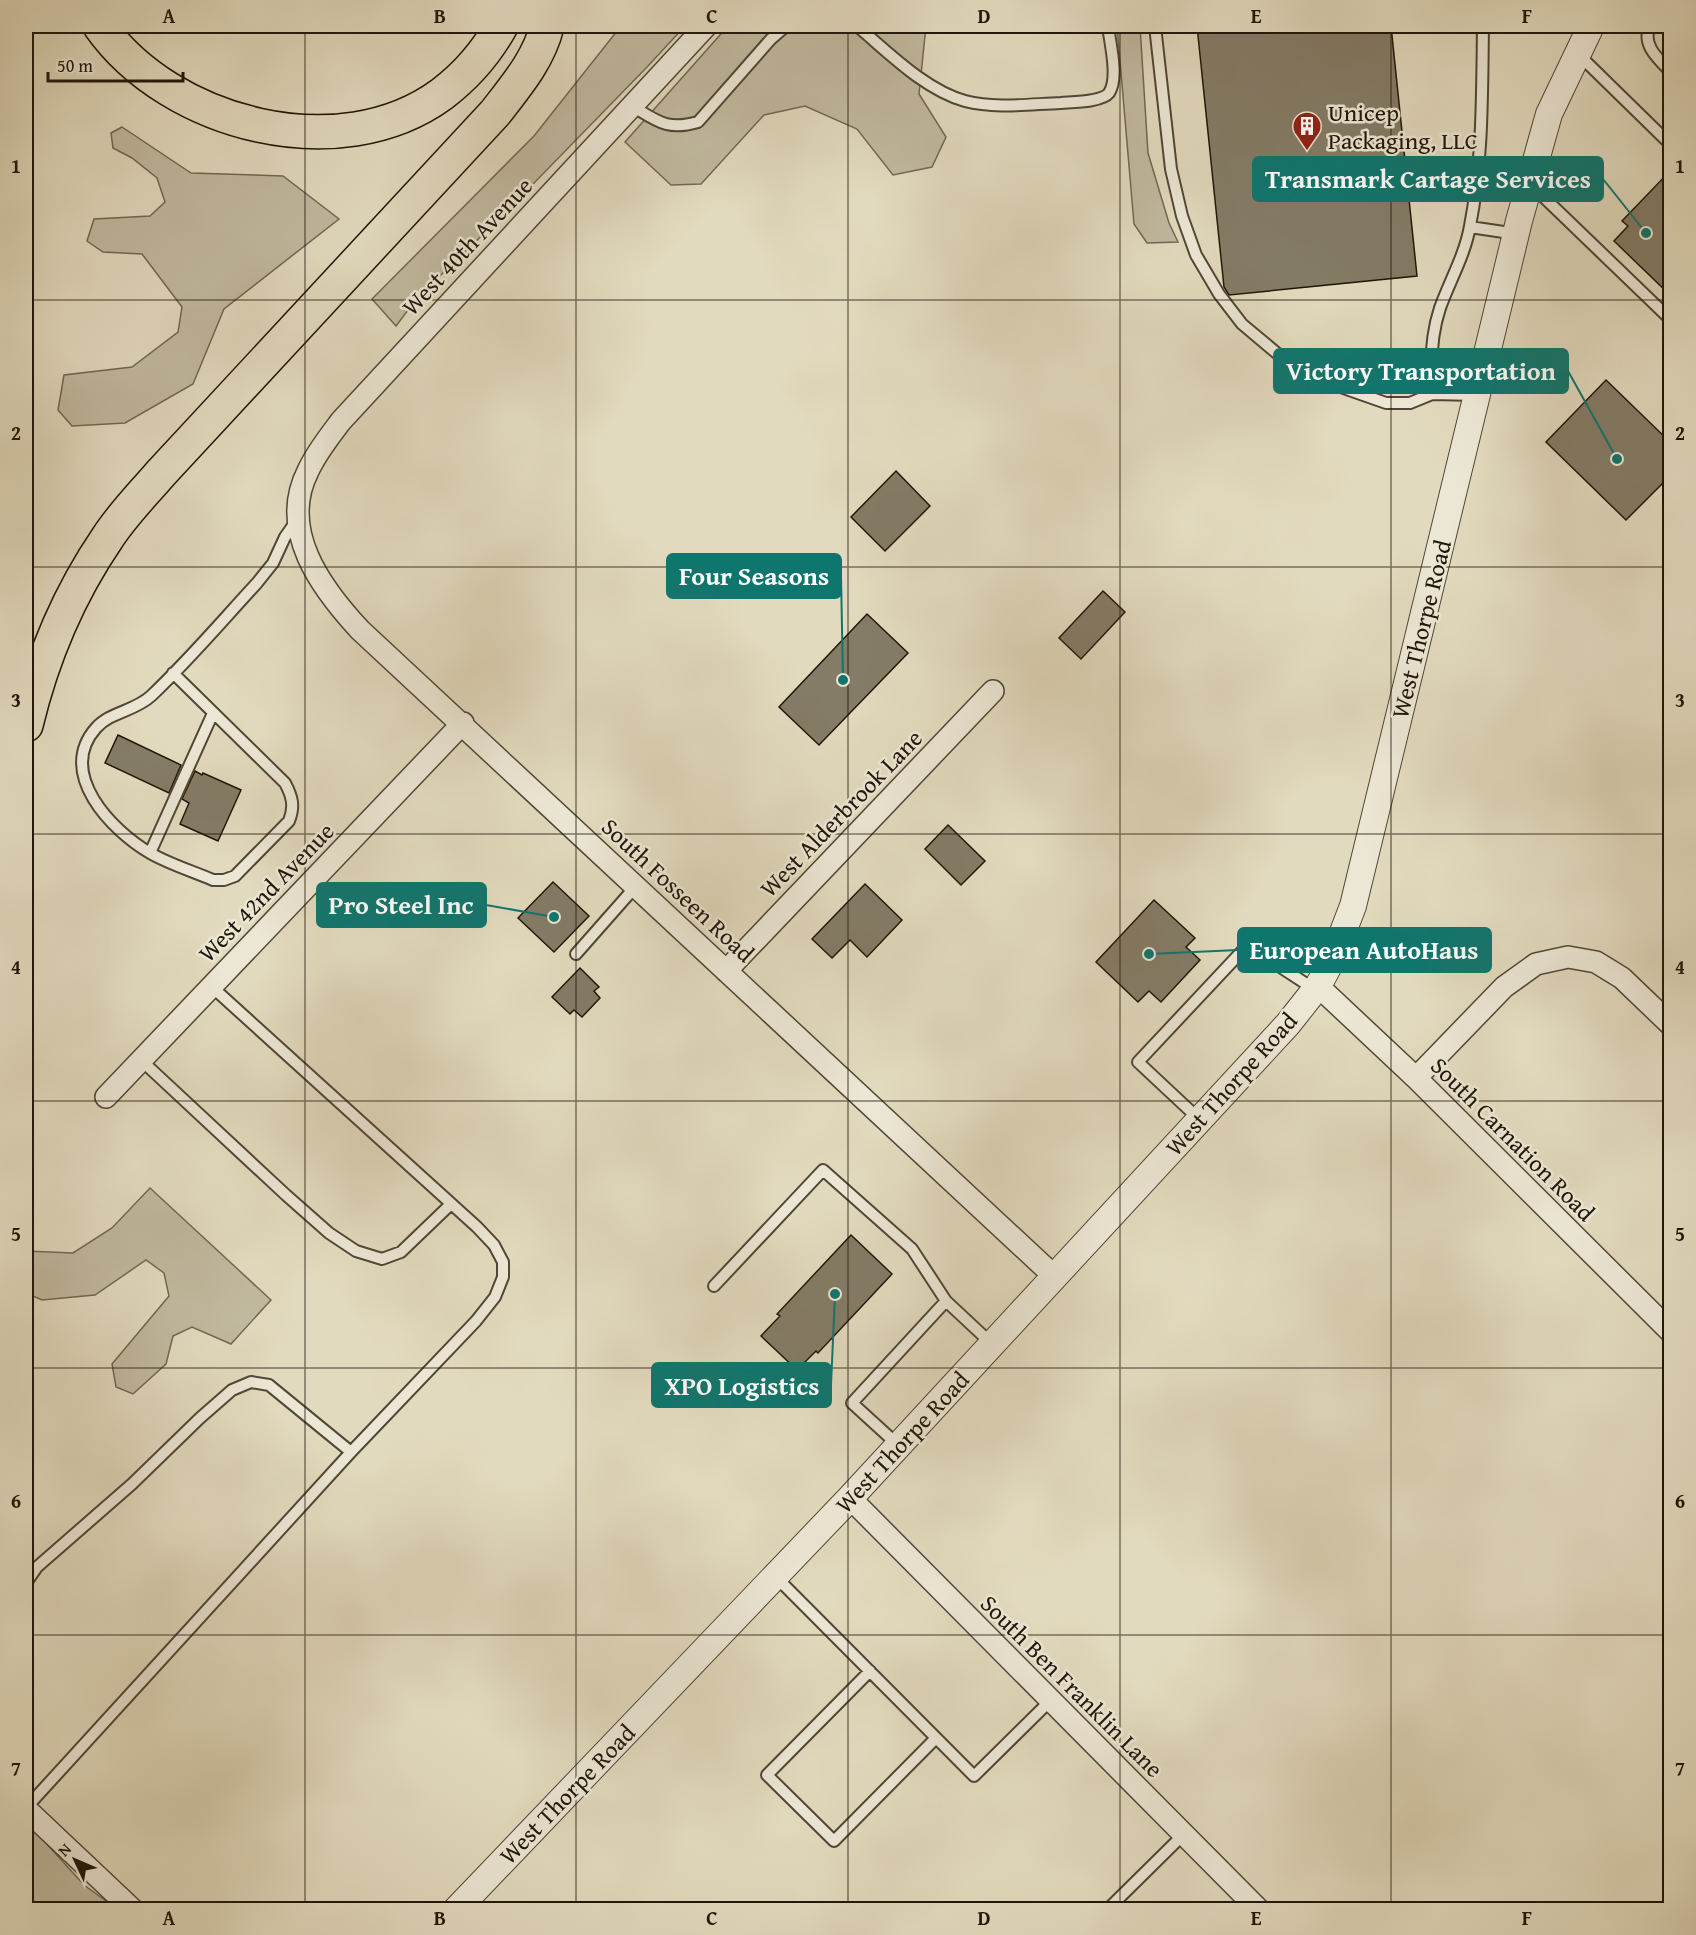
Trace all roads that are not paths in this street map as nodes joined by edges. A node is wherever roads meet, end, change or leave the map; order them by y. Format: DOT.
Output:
graph roads {
  1 [pos="100,26"];
  2 [pos="501,26"];
  3 [pos="547,26"];
  4 [pos="706,26"];
  5 [pos="786,26"];
  6 [pos="857,26"];
  7 [pos="1108,26"];
  8 [pos="1155,26"];
  9 [pos="1484,26"];
  10 [pos="1591,26"];
  11 [pos="1650,26"];
  12 [pos="1577,54"];
  13 [pos="1671,71"];
  14 [pos="632,106"];
  15 [pos="1671,144"];
  16 [pos="1530,184"];
  17 [pos="1470,227"];
  18 [pos="1516,234"];
  19 [pos="1671,319"];
  20 [pos="1432,394"];
  21 [pos="1478,395"];
  22 [pos="298,519"];
  23 [pos="172,673"];
  24 [pos="993,691"];
  25 [pos="213,713"];
  26 [pos="463,723"];
  27 [pos="26,725"];
  28 [pos="150,853"];
  29 [pos="636,886"];
  30 [pos="576,954"];
  31 [pos="726,971"];
  32 [pos="211,986"];
  33 [pos="1317,988"];
  34 [pos="1671,1024"];
  35 [pos="141,1060"];
  36 [pos="1416,1078"];
  37 [pos="106,1097"];
  38 [pos="1200,1120"];
  39 [pos="450,1204"];
  40 [pos="1055,1277"];
  41 [pos="714,1286"];
  42 [pos="946,1301"];
  43 [pos="1671,1331"];
  44 [pos="992,1344"];
  45 [pos="898,1446"];
  46 [pos="351,1452"];
  47 [pos="850,1498"];
  48 [pos="775,1575"];
  49 [pos="26,1583"];
  50 [pos="870,1671"];
  51 [pos="1050,1700"];
  52 [pos="936,1738"];
  53 [pos="26,1809"];
  54 [pos="1184,1834"];
  55 [pos="134,1910"];
  56 [pos="456,1910"];
  57 [pos="1107,1910"];
  58 [pos="1259,1910"];
  1 -- 2 [label="highway"];
  3 -- 27 [label="highway"];
  4 -- 14 [label="street, West 40th Avenue"];
  5 -- 14 [label="lane"];
  6 -- 7 [label="lane"];
  8 -- 20 [label="lane"];
  9 -- 17 [label="lane"];
  10 -- 12 [label="street, West Thorpe Road"];
  11 -- 13 [label="lane"];
  12 -- 15 [label="lane"];
  12 -- 16 [label="street, West Thorpe Road"];
  14 -- 22 [label="street, West 40th Avenue"];
  16 -- 18 [label="street, West Thorpe Road"];
  16 -- 19 [label="lane"];
  17 -- 18 [label="lane"];
  17 -- 20 [label="lane"];
  18 -- 21 [label="street, West Thorpe Road"];
  20 -- 21 [label="lane"];
  21 -- 33 [label="street, West Thorpe Road"];
  22 -- 23 [label="lane"];
  22 -- 26 [label="street, South Fosseen Road"];
  23 -- 25 [label="lane"];
  23 -- 28 [label="lane"];
  24 -- 31 [label="street, West Alderbrook Lane"];
  25 -- 28 [label="lane"];
  25 -- 28 [label="lane"];
  26 -- 29 [label="street, South Fosseen Road"];
  26 -- 32 [label="street, West 42nd Avenue"];
  29 -- 30 [label="lane"];
  29 -- 31 [label="street, South Fosseen Road"];
  31 -- 40 [label="street, South Fosseen Road"];
  32 -- 35 [label="street, West 42nd Avenue"];
  32 -- 39 [label="lane"];
  33 -- 36 [label="street, South Carnation Road"];
  33 -- 38 [label="street, West Thorpe Road"];
  33 -- 38 [label="lane"];
  34 -- 36 [label="street"];
  35 -- 37 [label="street, West 42nd Avenue"];
  35 -- 39 [label="lane"];
  36 -- 43 [label="street, South Carnation Road"];
  38 -- 40 [label="street, West Thorpe Road"];
  39 -- 46 [label="lane"];
  40 -- 44 [label="street, West Thorpe Road"];
  41 -- 42 [label="lane"];
  42 -- 44 [label="lane"];
  42 -- 45 [label="lane"];
  44 -- 45 [label="street, West Thorpe Road"];
  45 -- 47 [label="street, West Thorpe Road"];
  46 -- 49 [label="lane"];
  46 -- 53 [label="lane"];
  47 -- 48 [label="street, West Thorpe Road"];
  47 -- 51 [label="street, South Ben Franklin Lane"];
  48 -- 50 [label="lane"];
  48 -- 56 [label="street, West Thorpe Road"];
  50 -- 52 [label="lane"];
  50 -- 52 [label="lane"];
  51 -- 52 [label="lane"];
  51 -- 54 [label="street, South Ben Franklin Lane"];
  53 -- 55 [label="street"];
  54 -- 57 [label="lane"];
  54 -- 58 [label="street, South Ben Franklin Lane"];
}
